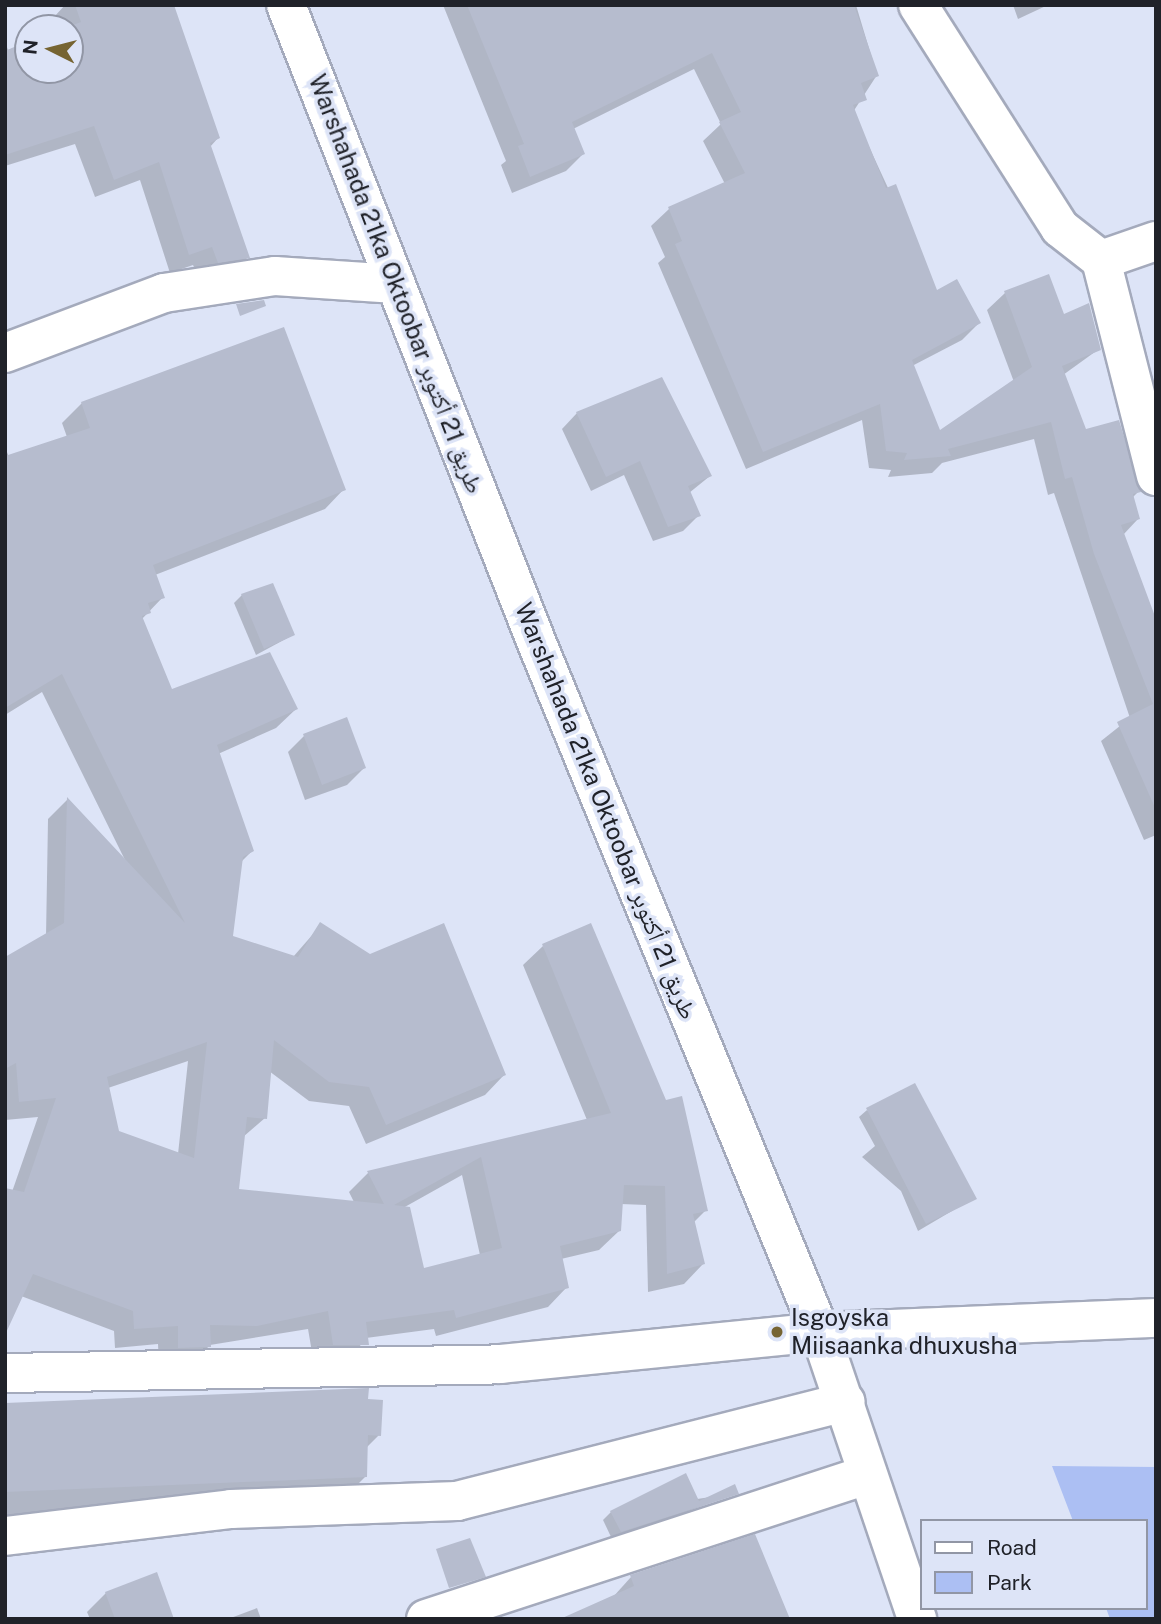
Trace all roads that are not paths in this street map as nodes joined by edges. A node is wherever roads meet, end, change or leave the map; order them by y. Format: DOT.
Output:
graph roads {
  1 [pos="286,5"];
  2 [pos="918,5"];
  3 [pos="1156,241"];
  4 [pos="1101,260"];
  5 [pos="396,284"];
  6 [pos="5,353"];
  7 [pos="1156,475"];
  8 [pos="1156,1318"];
  9 [pos="820,1332"];
  10 [pos="5,1373"];
  11 [pos="846,1402"];
  12 [pos="866,1475"];
  13 [pos="5,1536"];
  14 [pos="426,1619"];
  15 [pos="917,1619"];
  1 -- 5 [label="street, Warshahada 21ka Oktoobar طريق 21 أكتوبر"];
  2 -- 4 [label="street"];
  3 -- 4 [label="street"];
  4 -- 7 [label="street"];
  5 -- 6 [label="street"];
  5 -- 9 [label="street, Warshahada 21ka Oktoobar طريق 21 أكتوبر"];
  8 -- 9 [label="street"];
  9 -- 10 [label="street"];
  9 -- 11 [label="street, Warshahada 21ka Oktoobar طريق 21 أكتوبر"];
  11 -- 12 [label="street, Warshahada 21ka Oktoobar طريق 21 أكتوبر"];
  11 -- 13 [label="street"];
  12 -- 14 [label="street"];
  12 -- 15 [label="street, Warshahada 21ka Oktoobar طريق 21 أكتوبر"];
}
